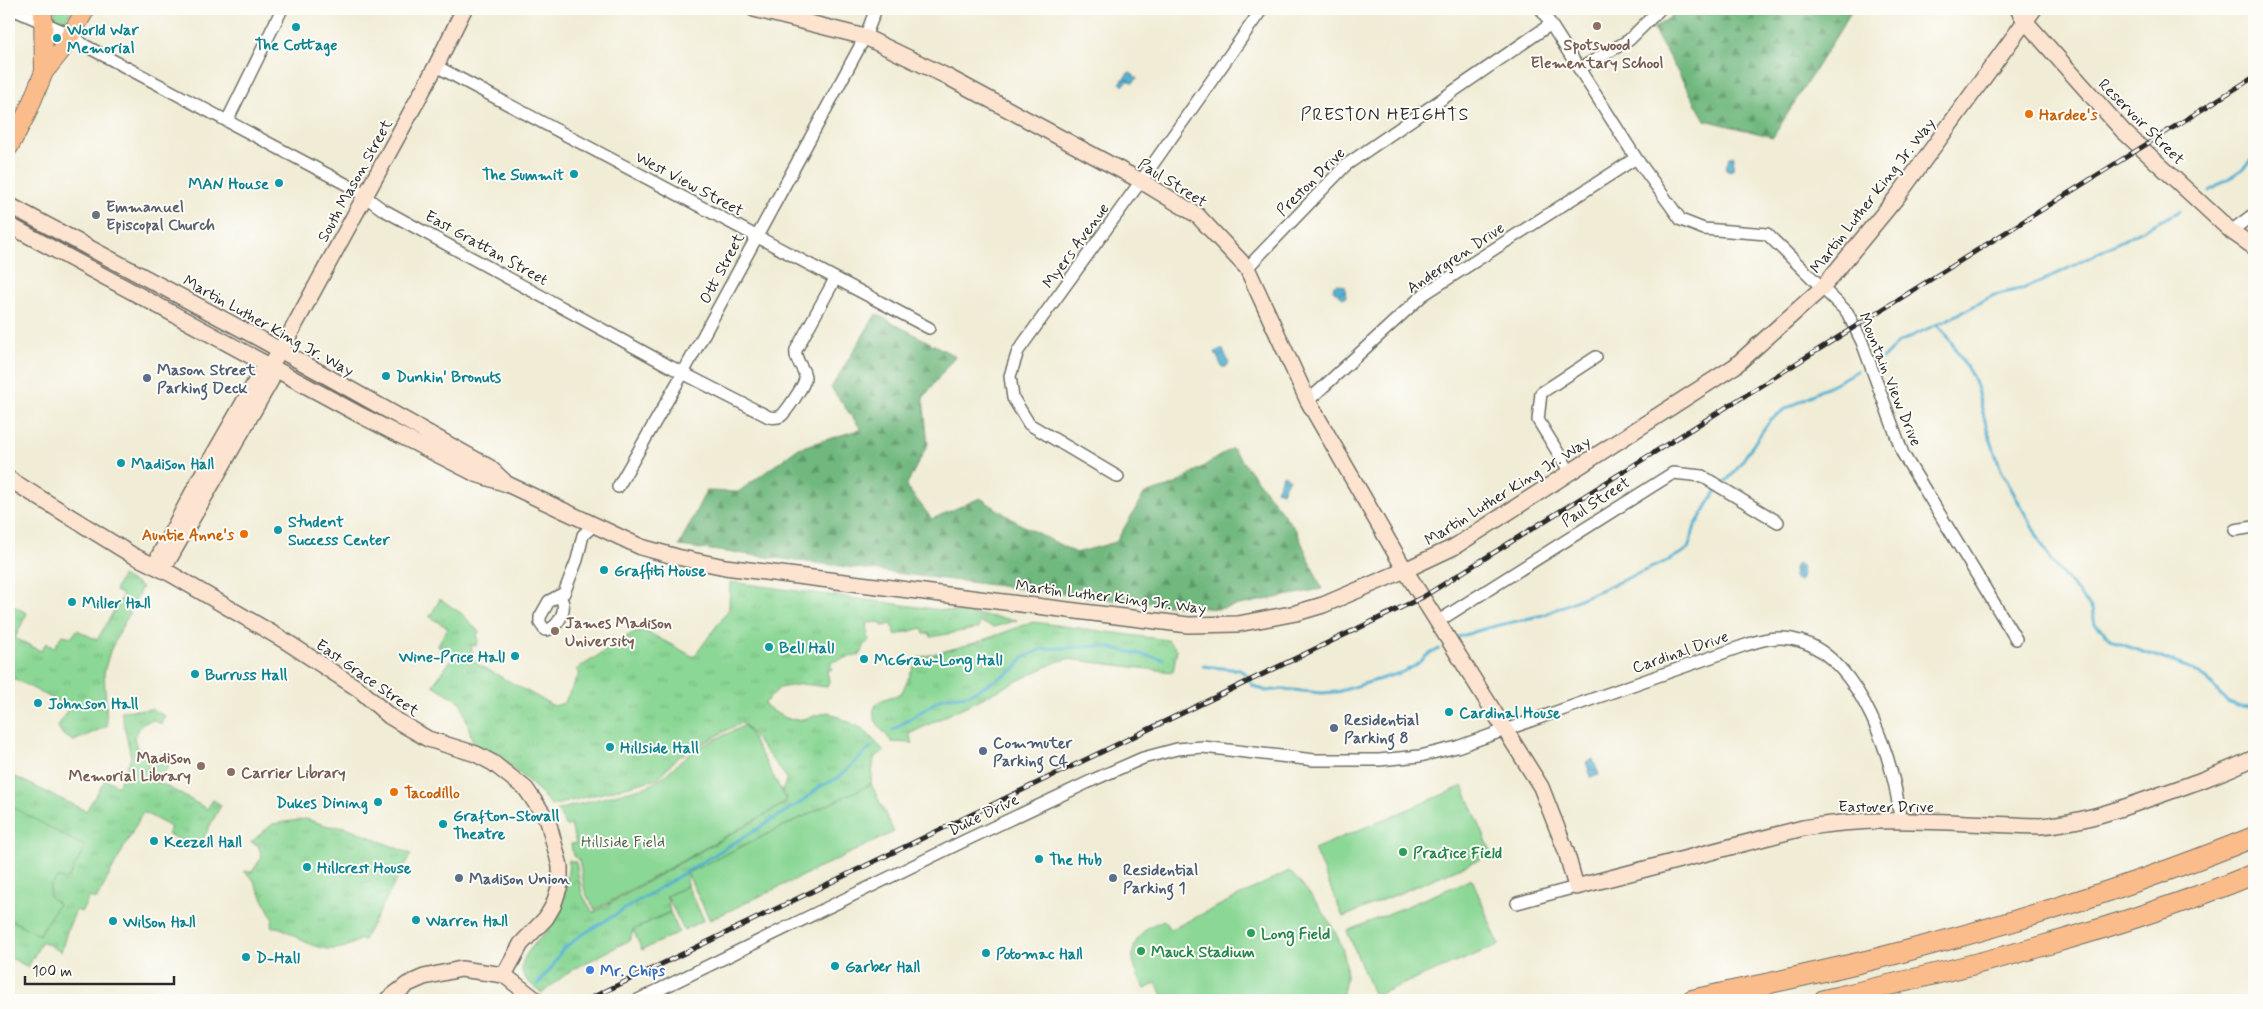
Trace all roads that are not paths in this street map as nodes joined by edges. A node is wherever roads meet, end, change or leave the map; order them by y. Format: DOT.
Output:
graph roads {
  1 [pos="12,9"];
  2 [pos="86,9"];
  3 [pos="282,9"];
  4 [pos="464,9"];
  5 [pos="754,9"];
  6 [pos="876,9"];
  7 [pos="1262,9"];
  8 [pos="1541,9"];
  9 [pos="1660,9"];
  10 [pos="2034,9"];
  11 [pos="43,15"];
  12 [pos="2021,15"];
  13 [pos="1550,24"];
  14 [pos="72,35"];
  15 [pos="865,37"];
  16 [pos="436,66"];
  17 [pos="1579,69"];
  18 [pos="44,72"];
  19 [pos="227,122"];
  20 [pos="9,147"];
  21 [pos="1636,158"];
  22 [pos="1141,181"];
  23 [pos="365,197"];
  24 [pos="9,205"];
  25 [pos="2254,214"];
  26 [pos="9,225"];
  27 [pos="2231,231"];
  28 [pos="757,237"];
  29 [pos="2254,247"];
  30 [pos="1248,268"];
  31 [pos="836,279"];
  32 [pos="1823,287"];
  33 [pos="928,328"];
  34 [pos="280,350"];
  35 [pos="1596,357"];
  36 [pos="270,366"];
  37 [pos="683,373"];
  38 [pos="1308,401"];
  39 [pos="1570,472"];
  40 [pos="1118,477"];
  41 [pos="9,479"];
  42 [pos="507,484"];
  43 [pos="618,487"];
  44 [pos="1778,522"];
  45 [pos="593,526"];
  46 [pos="2254,526"];
  47 [pos="2235,530"];
  48 [pos="161,570"];
  49 [pos="1405,570"];
  50 [pos="560,597"];
  51 [pos="1437,622"];
  52 [pos="2016,639"];
  53 [pos="1506,729"];
  54 [pos="2254,758"];
  55 [pos="1365,760"];
  56 [pos="1900,822"];
  57 [pos="2254,837"];
  58 [pos="2254,874"];
  59 [pos="1576,888"];
  60 [pos="1517,903"];
  61 [pos="504,975"];
  62 [pos="387,1000"];
  63 [pos="536,1000"];
  64 [pos="638,1000"];
  65 [pos="1692,1000"];
  66 [pos="1824,1000"];
  1 -- 11 [label="street, East Grattan Street"];
  2 -- 14 [label="main road"];
  3 -- 19 [label="street"];
  4 -- 16 [label="main road, South Mason Street"];
  5 -- 15 [label="main road, Paul Street"];
  6 -- 15 [label="street, Ott Street"];
  7 -- 22 [label="street, Myers Avenue"];
  8 -- 13 [label="street, Mountain View Drive"];
  9 -- 17 [label="street"];
  10 -- 12 [label="main road, Martin Luther King Jr. Way"];
  11 -- 14 [label="street, East Grattan Street"];
  11 -- 18 [label="main road"];
  12 -- 27 [label="main road, Reservoir Street"];
  12 -- 32 [label="main road, Martin Luther King Jr. Way"];
  13 -- 17 [label="street, Mountain View Drive"];
  13 -- 30 [label="street, Preston Drive"];
  14 -- 18 [label="main road"];
  14 -- 19 [label="street, East Grattan Street"];
  15 -- 22 [label="main road, Paul Street"];
  15 -- 28 [label="street, Ott Street"];
  16 -- 23 [label="main road, South Mason Street"];
  16 -- 28 [label="street, West View Street"];
  17 -- 21 [label="street, Mountain View Drive"];
  18 -- 20 [label="main road"];
  19 -- 23 [label="street, East Grattan Street"];
  21 -- 32 [label="street, Mountain View Drive"];
  21 -- 38 [label="street, Andergren Drive"];
  22 -- 30 [label="main road, Paul Street"];
  22 -- 40 [label="street, Myers Avenue"];
  23 -- 34 [label="main road, South Mason Street"];
  23 -- 37 [label="street, East Grattan Street"];
  24 -- 34 [label="main road, Martin Luther King Jr. Way"];
  25 -- 27 [label="street"];
  26 -- 36 [label="main road, Martin Luther King Jr. Way"];
  27 -- 29 [label="main road, Reservoir Street"];
  28 -- 31 [label="street, West View Street"];
  28 -- 37 [label="street, Ott Street"];
  30 -- 38 [label="main road, Paul Street"];
  31 -- 33 [label="street, West View Street"];
  31 -- 37 [label="street, East Grattan Street"];
  32 -- 39 [label="main road, Martin Luther King Jr. Way"];
  32 -- 52 [label="street, Mountain View Drive"];
  34 -- 36 [label="main road, South Mason Street"];
  34 -- 42 [label="main road, Martin Luther King Jr. Way"];
  35 -- 39 [label="street"];
  36 -- 42 [label="main road, Martin Luther King Jr. Way"];
  36 -- 48 [label="main road, South Mason Street"];
  37 -- 43 [label="street, Ott Street"];
  38 -- 49 [label="main road, Paul Street"];
  39 -- 49 [label="main road, Martin Luther King Jr. Way"];
  41 -- 48 [label="main road, East Grace Street"];
  42 -- 45 [label="main road, Martin Luther King Jr. Way"];
  44 -- 51 [label="street, Paul Street"];
  45 -- 49 [label="main road, Martin Luther King Jr. Way"];
  45 -- 50 [label="street"];
  46 -- 47 [label="street"];
  48 -- 61 [label="main road, East Grace Street"];
  49 -- 51 [label="main road, Paul Street"];
  51 -- 53 [label="main road, Paul Street"];
  53 -- 55 [label="street, Cardinal Drive"];
  53 -- 56 [label="street, Cardinal Drive"];
  53 -- 59 [label="main road, Paul Street"];
  54 -- 56 [label="main road, Eastover Drive"];
  55 -- 64 [label="street, Duke Drive"];
  56 -- 59 [label="main road, Eastover Drive"];
  57 -- 65 [label="highway"];
  58 -- 66 [label="highway"];
  59 -- 60 [label="street, Eastover Drive"];
  61 -- 62 [label="main road"];
  61 -- 63 [label="main road"];
}
